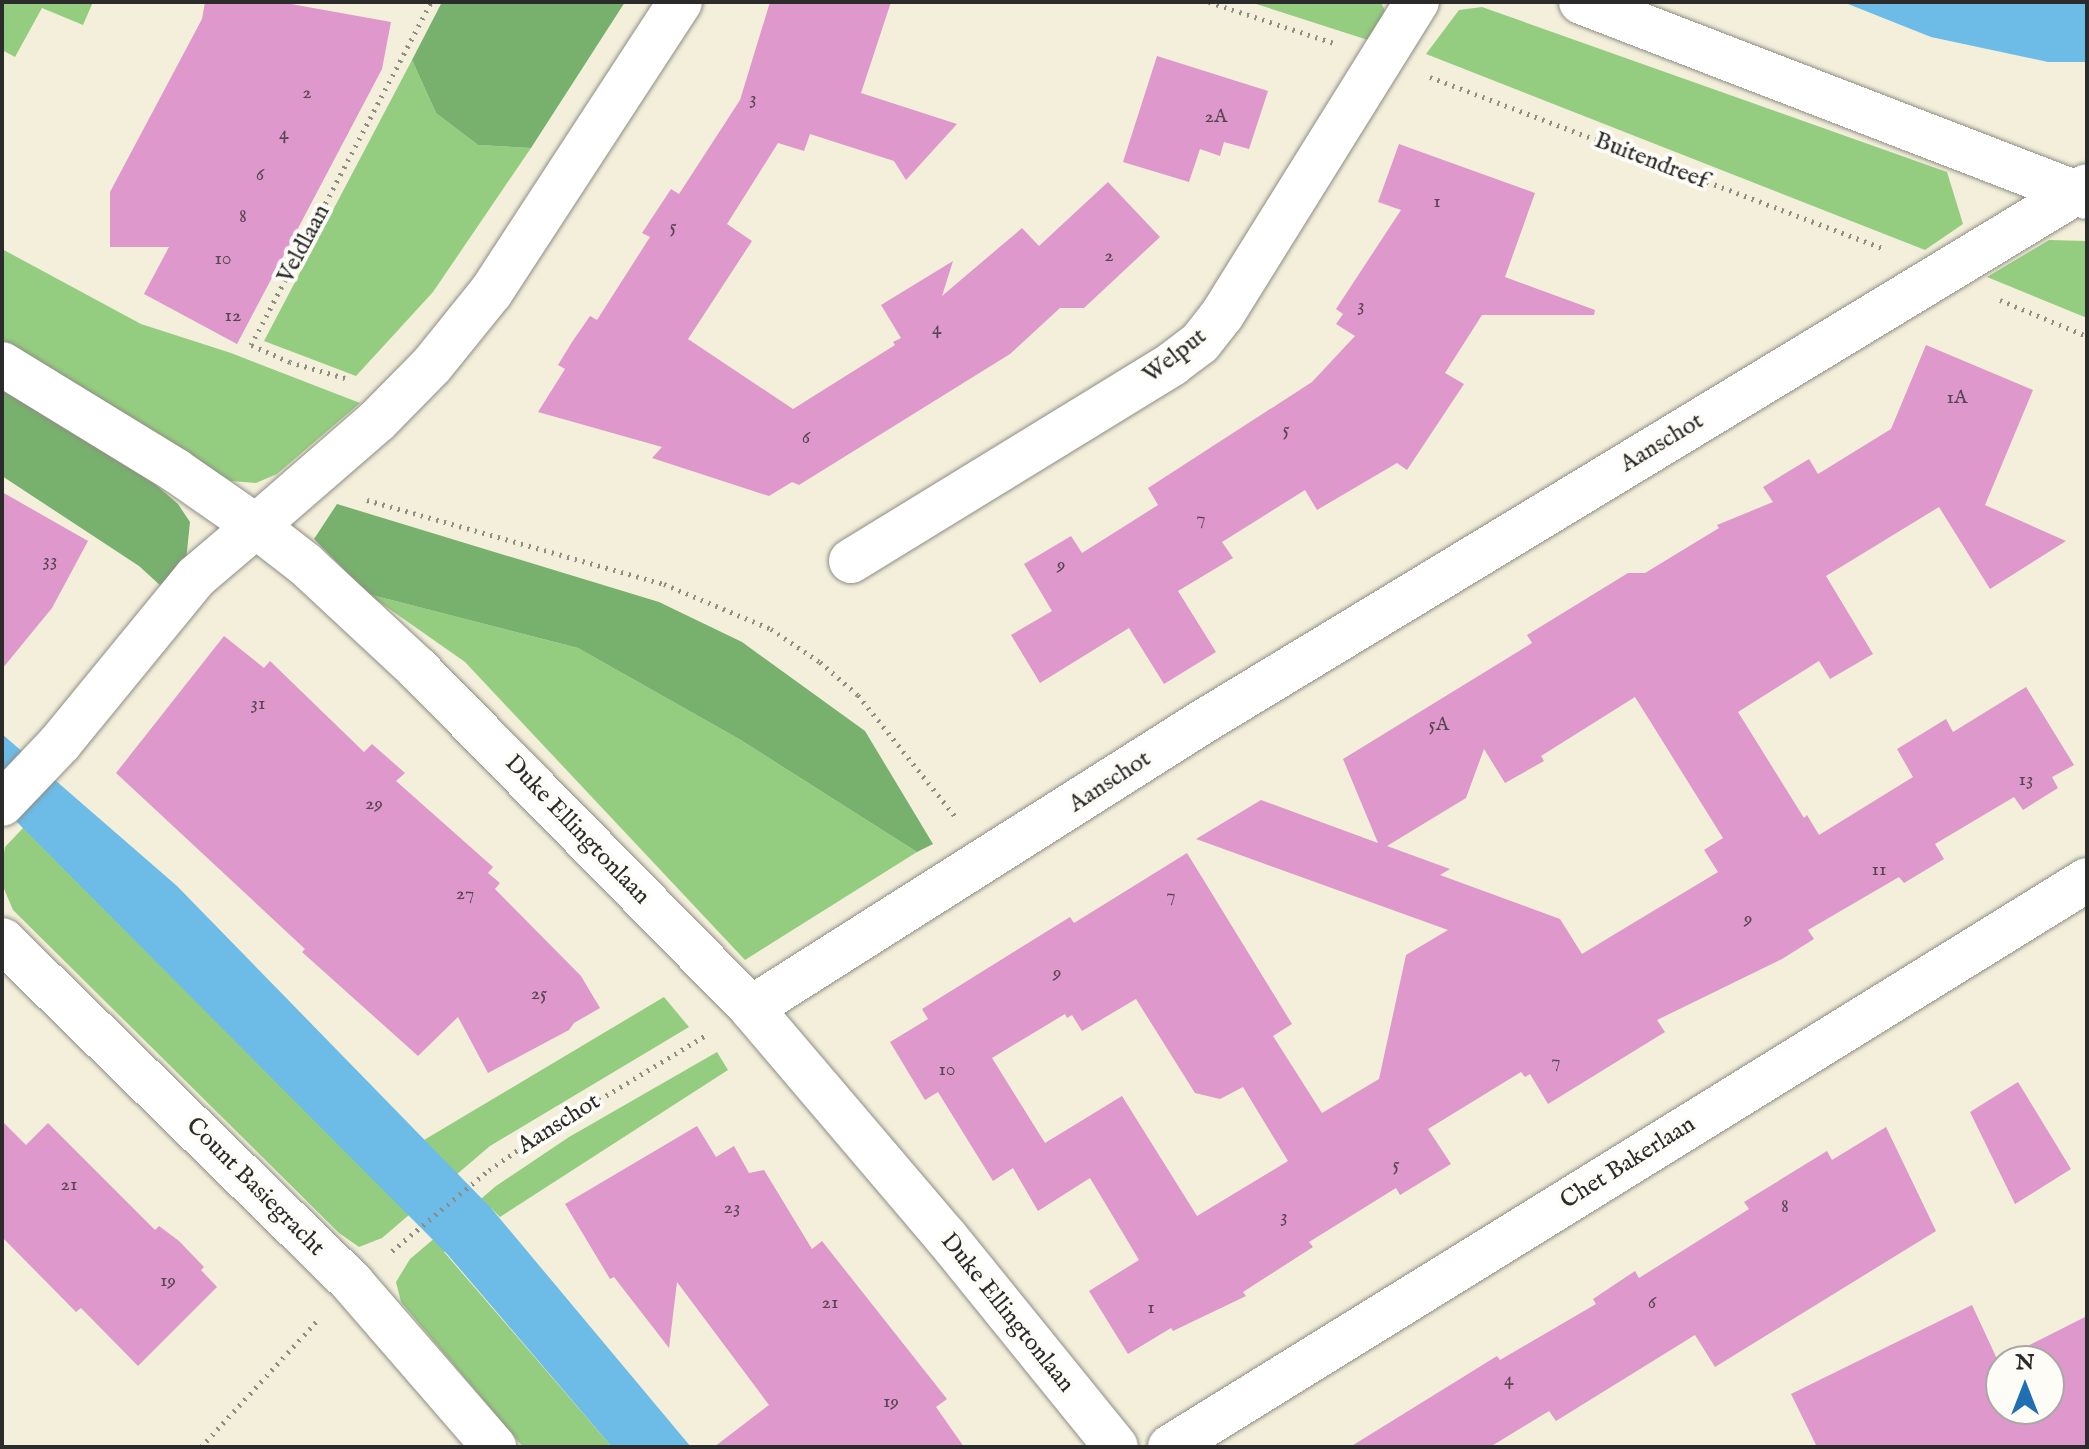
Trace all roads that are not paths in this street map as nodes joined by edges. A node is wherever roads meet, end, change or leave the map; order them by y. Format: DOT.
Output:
graph roads {
  1 [pos="680,2"];
  2 [pos="1417,2"];
  3 [pos="1581,2"];
  4 [pos="2083,192"];
  5 [pos="2,364"];
  6 [pos="256,526"];
  7 [pos="851,561"];
  8 [pos="2,804"];
  9 [pos="2087,880"];
  10 [pos="2,940"];
  11 [pos="751,1008"];
  12 [pos="494,1447"];
  13 [pos="1116,1447"];
  14 [pos="1170,1447"];
  1 -- 6 [label="street"];
  2 -- 7 [label="street, Welput"];
  3 -- 4 [label="street"];
  4 -- 11 [label="street, Aanschot"];
  5 -- 6 [label="street"];
  6 -- 8 [label="street"];
  6 -- 11 [label="street, Duke Ellingtonlaan"];
  9 -- 14 [label="street, Chet Bakerlaan"];
  10 -- 12 [label="street, Count Basiegracht"];
  11 -- 13 [label="street, Duke Ellingtonlaan"];
}
